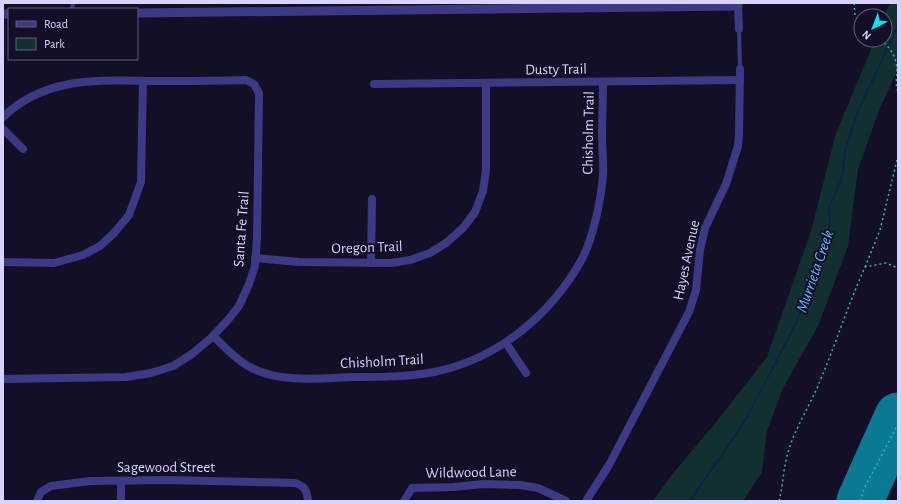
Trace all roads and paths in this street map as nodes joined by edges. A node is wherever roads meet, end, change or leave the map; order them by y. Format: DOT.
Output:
graph roads {
  1 [pos="738,4"];
  2 [pos="138,13"];
  3 [pos="739,29"];
  4 [pos="889,48"];
  5 [pos="740,69"];
  6 [pos="143,80"];
  7 [pos="740,80"];
  8 [pos="603,82"];
  9 [pos="374,84"];
  10 [pos="486,84"];
  11 [pos="898,92"];
  12 [pos="3,117"];
  13 [pos="3,129"];
  14 [pos="23,149"];
  15 [pos="898,156"];
  16 [pos="372,199"];
  17 [pos="256,258"];
  18 [pos="3,262"];
  19 [pos="371,263"];
  20 [pos="865,267"];
  21 [pos="898,268"];
  22 [pos="214,336"];
  23 [pos="506,343"];
  24 [pos="526,373"];
  25 [pos="3,379"];
  26 [pos="898,424"];
  27 [pos="121,481"];
  28 [pos="37,501"];
  29 [pos="121,501"];
  30 [pos="308,501"];
  31 [pos="404,501"];
  32 [pos="566,501"];
  33 [pos="586,501"];
  34 [pos="780,501"];
  35 [pos="860,501"];
  1 -- 2 [label="street"];
  1 -- 3 [label="street, Hayes Avenue"];
  3 -- 5 [label="lane, Hayes Avenue"];
  4 -- 11 [label="path"];
  5 -- 7 [label="street, Hayes Avenue"];
  6 -- 12 [label="street"];
  6 -- 17 [label="street, Santa Fe Trail"];
  6 -- 18 [label="street"];
  7 -- 8 [label="street, Dusty Trail"];
  7 -- 33 [label="street, Hayes Avenue"];
  8 -- 10 [label="street, Dusty Trail"];
  8 -- 23 [label="street, Chisholm Trail"];
  9 -- 10 [label="street, Dusty Trail"];
  10 -- 19 [label="street, Oregon Trail"];
  13 -- 14 [label="street"];
  15 -- 20 [label="path"];
  16 -- 19 [label="street"];
  17 -- 19 [label="street, Oregon Trail"];
  17 -- 22 [label="street, Santa Fe Trail"];
  20 -- 21 [label="path"];
  20 -- 34 [label="path"];
  22 -- 23 [label="street, Chisholm Trail"];
  22 -- 25 [label="street, Santa Fe Trail"];
  23 -- 24 [label="street"];
  26 -- 35 [label="path"];
  27 -- 28 [label="street, Sagewood Street"];
  27 -- 29 [label="street"];
  27 -- 30 [label="street, Sagewood Street"];
  31 -- 32 [label="street, Wildwood Lane"];
}
